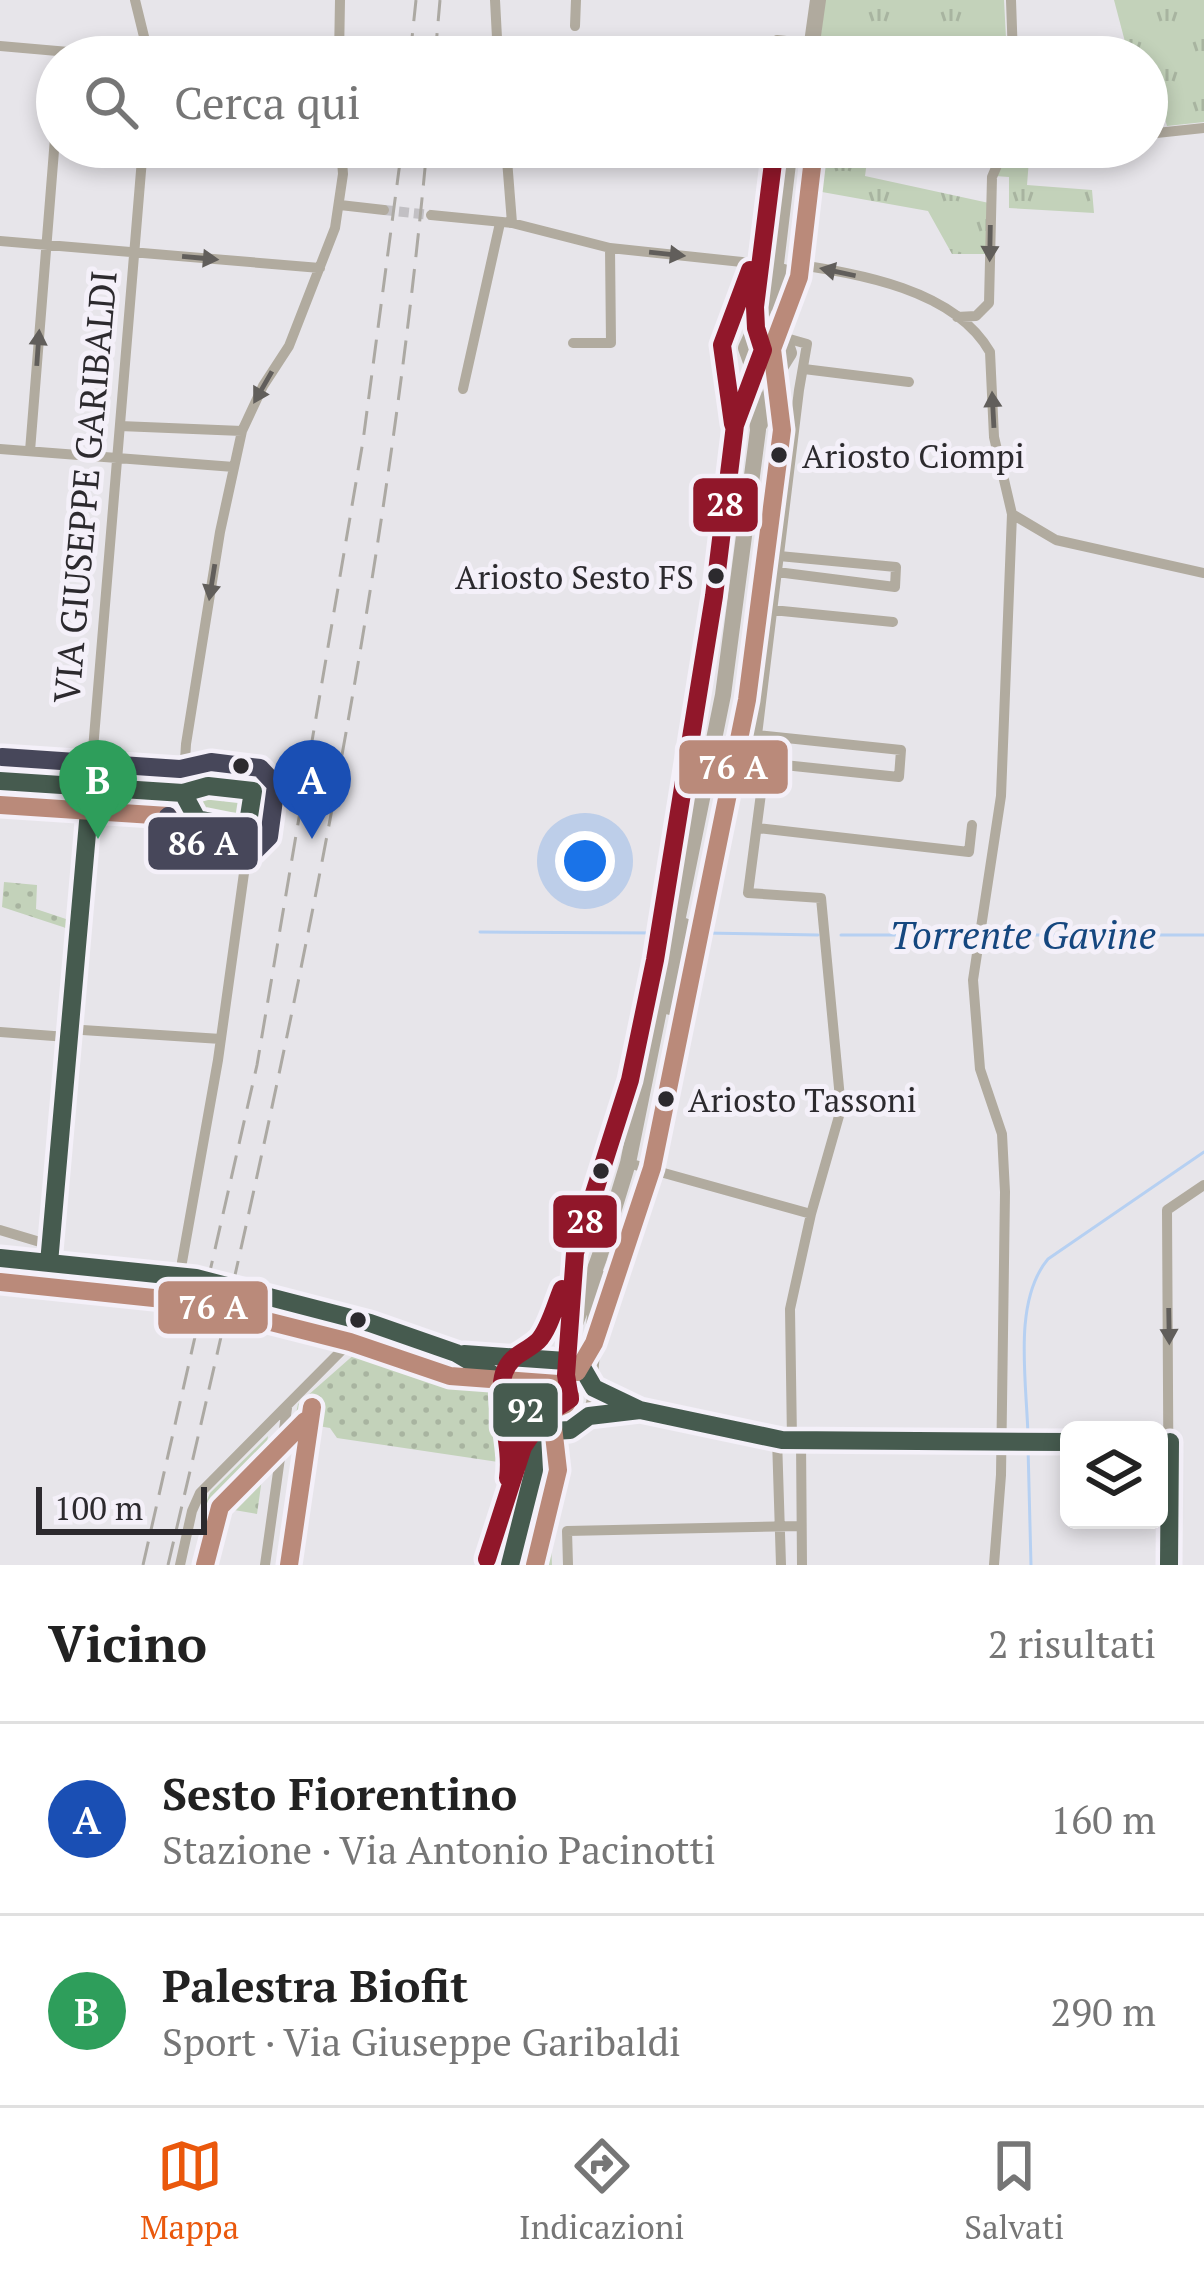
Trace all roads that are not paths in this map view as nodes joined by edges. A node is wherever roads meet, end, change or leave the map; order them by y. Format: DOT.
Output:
graph roads {
  1 [pos="135,0"];
  2 [pos="340,0"];
  3 [pos="495,0"];
  4 [pos="576,0"];
  5 [pos="807,0"];
  6 [pos="818,0"];
  7 [pos="1011,0"];
  8 [pos="575,26"];
  9 [pos="144,36"];
  10 [pos="339,36"];
  11 [pos="497,36"];
  12 [pos="806,36"];
  13 [pos="809,36"];
  14 [pos="1012,36"];
  15 [pos="0,46"];
  16 [pos="36,51"];
  17 [pos="1204,128"];
  18 [pos="1168,132"];
  19 [pos="52,168"];
  20 [pos="141,168"];
  21 [pos="341,168"];
  22 [pos="506,168"];
  23 [pos="781,168"];
  24 [pos="797,168"];
  25 [pos="996,168"];
  26 [pos="788,169"];
  27 [pos="340,205"];
  28 [pos="384,210"];
  29 [pos="431,215"];
  30 [pos="506,223"];
  31 [pos="0,241"];
  32 [pos="46,245"];
  33 [pos="610,248"];
  34 [pos="134,253"];
  35 [pos="784,266"];
  36 [pos="320,268"];
  37 [pos="957,317"];
  38 [pos="752,334"];
  39 [pos="786,338"];
  40 [pos="573,343"];
  41 [pos="752,365"];
  42 [pos="779,369"];
  43 [pos="804,369"];
  44 [pos="909,382"];
  45 [pos="464,389"];
  46 [pos="120,426"];
  47 [pos="758,430"];
  48 [pos="242,431"];
  49 [pos="0,449"];
  50 [pos="30,452"];
  51 [pos="118,459"];
  52 [pos="234,467"];
  53 [pos="1012,514"];
  54 [pos="778,556"];
  55 [pos="777,572"];
  56 [pos="1204,573"];
  57 [pos="772,610"];
  58 [pos="893,622"];
  59 [pos="757,735"];
  60 [pos="765,763"];
  61 [pos="0,781"];
  62 [pos="91,788"];
  63 [pos="184,793"];
  64 [pos="972,825"];
  65 [pos="757,828"];
  66 [pos="247,829"];
  67 [pos="0,1032"];
  68 [pos="67,1033"];
  69 [pos="220,1039"];
  70 [pos="628,1163"];
  71 [pos="1204,1185"];
  72 [pos="811,1214"];
  73 [pos="0,1230"];
  74 [pos="0,1258"];
  75 [pos="599,1258"];
  76 [pos="53,1261"];
  77 [pos="182,1262"];
  78 [pos="0,1271"];
  79 [pos="195,1285"];
  80 [pos="247,1295"];
  81 [pos="356,1327"];
  82 [pos="456,1353"];
  83 [pos="332,1360"];
  84 [pos="552,1361"];
  85 [pos="592,1382"];
  86 [pos="288,1404"];
  87 [pos="640,1410"];
  88 [pos="527,1411"];
  89 [pos="589,1416"];
  90 [pos="1164,1421"];
  91 [pos="562,1432"];
  92 [pos="777,1439"];
  93 [pos="796,1440"];
  94 [pos="999,1442"];
  95 [pos="1060,1442"];
  96 [pos="529,1495"];
  97 [pos="801,1526"];
  98 [pos="780,1528"];
  99 [pos="1168,1529"];
  100 [pos="180,1565"];
  101 [pos="265,1565"];
  102 [pos="510,1565"];
  103 [pos="568,1565"];
  104 [pos="781,1565"];
  105 [pos="802,1565"];
  106 [pos="994,1565"];
  107 [pos="1169,1565"];
  1 -- 9 [label="street"];
  2 -- 10 [label="street"];
  3 -- 11 [label="street"];
  4 -- 8 [label="street"];
  5 -- 12 [label="street"];
  6 -- 13 [label="street"];
  7 -- 14 [label="street"];
  15 -- 16 [label="street"];
  17 -- 18 [label="street"];
  19 -- 32 [label="street"];
  20 -- 34 [label="street, VIA GIUSEPPE GARIBALDI"];
  21 -- 27 [label="street"];
  22 -- 30 [label="street"];
  23 -- 26 [label="street"];
  24 -- 35 [label="street"];
  25 -- 37 [label="street, one-way"];
  26 -- 35 [label="street"];
  27 -- 28 [label="street"];
  27 -- 36 [label="street"];
  29 -- 30 [label="street"];
  30 -- 33 [label="street"];
  30 -- 45 [label="street"];
  31 -- 32 [label="street"];
  32 -- 34 [label="street"];
  50 -- 32 [label="street, one-way"];
  33 -- 35 [label="street, one-way"];
  33 -- 40 [label="street"];
  34 -- 36 [label="street, one-way"];
  34 -- 46 [label="street, VIA GIUSEPPE GARIBALDI"];
  37 -- 35 [label="street, one-way"];
  35 -- 38 [label="street"];
  35 -- 39 [label="street"];
  36 -- 48 [label="street, one-way"];
  53 -- 37 [label="street, one-way"];
  38 -- 39 [label="street"];
  38 -- 41 [label="street"];
  39 -- 42 [label="street"];
  39 -- 43 [label="street"];
  41 -- 42 [label="street"];
  41 -- 47 [label="street"];
  42 -- 47 [label="street"];
  43 -- 44 [label="street"];
  43 -- 54 [label="street"];
  46 -- 48 [label="street"];
  46 -- 51 [label="street, VIA GIUSEPPE GARIBALDI"];
  47 -- 70 [label="street"];
  48 -- 52 [label="street"];
  49 -- 50 [label="street"];
  50 -- 51 [label="street"];
  51 -- 52 [label="street"];
  51 -- 62 [label="street, VIA GIUSEPPE GARIBALDI"];
  52 -- 63 [label="street, one-way"];
  53 -- 56 [label="street"];
  53 -- 94 [label="street"];
  54 -- 55 [label="street"];
  54 -- 55 [label="street"];
  55 -- 57 [label="street"];
  57 -- 58 [label="street"];
  57 -- 59 [label="street"];
  59 -- 60 [label="street"];
  59 -- 60 [label="street"];
  60 -- 65 [label="street"];
  61 -- 62 [label="street"];
  62 -- 63 [label="street"];
  62 -- 68 [label="street, VIA GIUSEPPE GARIBALDI"];
  63 -- 66 [label="street"];
  63 -- 66 [label="street"];
  64 -- 65 [label="street"];
  65 -- 72 [label="street"];
  66 -- 69 [label="street"];
  67 -- 68 [label="street"];
  68 -- 69 [label="street"];
  68 -- 76 [label="street, VIA GIUSEPPE GARIBALDI"];
  69 -- 77 [label="street"];
  70 -- 72 [label="street"];
  70 -- 75 [label="street"];
  71 -- 90 [label="street, one-way"];
  72 -- 93 [label="street"];
  73 -- 76 [label="street"];
  74 -- 76 [label="street"];
  75 -- 84 [label="street"];
  75 -- 85 [label="street"];
  76 -- 78 [label="street"];
  76 -- 79 [label="street"];
  80 -- 81 [label="street"];
  81 -- 82 [label="street"];
  81 -- 83 [label="street"];
  81 -- 83 [label="street"];
  82 -- 84 [label="street"];
  82 -- 88 [label="street"];
  83 -- 86 [label="street"];
  84 -- 85 [label="street"];
  84 -- 88 [label="street"];
  85 -- 87 [label="street"];
  85 -- 89 [label="street"];
  86 -- 100 [label="street"];
  86 -- 101 [label="street"];
  87 -- 89 [label="street"];
  87 -- 92 [label="street"];
  88 -- 91 [label="street"];
  88 -- 96 [label="street"];
  89 -- 91 [label="street"];
  91 -- 96 [label="street"];
  92 -- 93 [label="street"];
  92 -- 98 [label="street"];
  93 -- 94 [label="street"];
  93 -- 97 [label="street"];
  94 -- 95 [label="street"];
  94 -- 106 [label="street"];
  96 -- 102 [label="street"];
  97 -- 98 [label="street"];
  97 -- 105 [label="street"];
  98 -- 103 [label="street"];
  98 -- 104 [label="street"];
  99 -- 107 [label="street"];
}
